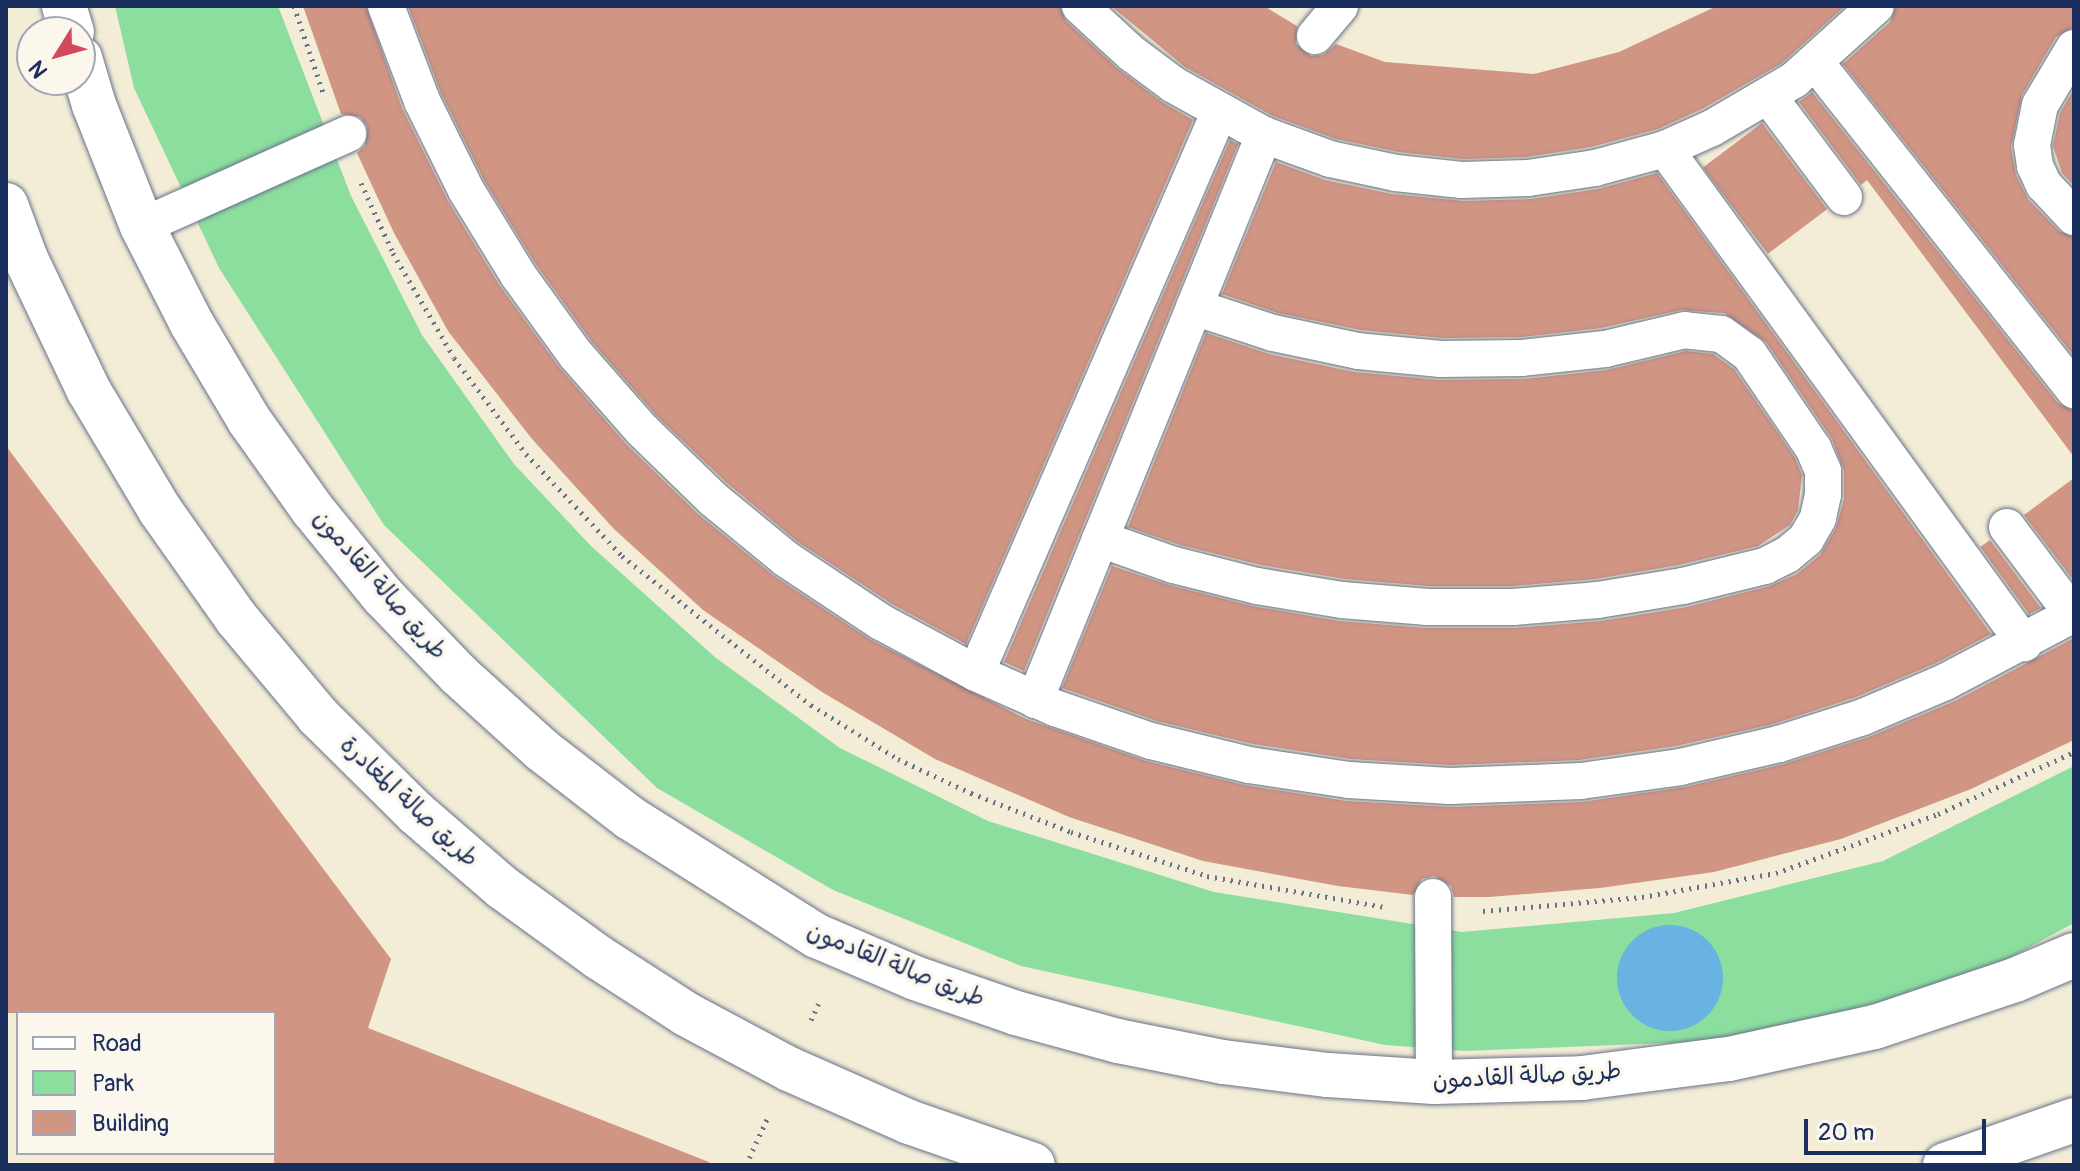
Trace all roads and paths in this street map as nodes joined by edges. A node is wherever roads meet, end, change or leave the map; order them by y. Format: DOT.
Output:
graph roads {
  1 [pos="386,6"];
  2 [pos="1080,6"];
  3 [pos="1340,6"];
  4 [pos="1876,6"];
  5 [pos="1315,36"];
  6 [pos="2074,48"];
  7 [pos="1816,63"];
  8 [pos="91,96"];
  9 [pos="1769,97"];
  10 [pos="1219,113"];
  11 [pos="348,134"];
  12 [pos="1264,135"];
  13 [pos="1665,149"];
  14 [pos="1844,197"];
  15 [pos="6,205"];
  16 [pos="2074,217"];
  17 [pos="142,226"];
  18 [pos="1194,307"];
  19 [pos="2074,390"];
  20 [pos="2007,527"];
  21 [pos="1100,539"];
  22 [pos="2073,615"];
  23 [pos="2024,643"];
  24 [pos="976,673"];
  25 [pos="1035,700"];
  26 [pos="1433,897"];
  27 [pos="2074,955"];
  28 [pos="1434,1082"];
  29 [pos="2074,1120"];
  30 [pos="1033,1165"];
  31 [pos="1945,1165"];
  1 -- 24 [label="lane"];
  2 -- 10 [label="lane"];
  3 -- 5 [label="lane"];
  4 -- 7 [label="lane"];
  6 -- 16 [label="lane"];
  7 -- 9 [label="lane"];
  7 -- 19 [label="lane"];
  8 -- 17 [label="main road, طريق صالة القادمون"];
  9 -- 13 [label="lane"];
  9 -- 14 [label="lane"];
  10 -- 12 [label="lane"];
  10 -- 24 [label="lane"];
  11 -- 17 [label="lane"];
  12 -- 13 [label="lane"];
  12 -- 18 [label="lane"];
  13 -- 23 [label="lane"];
  15 -- 30 [label="main road, طريق صالة المغادرة"];
  17 -- 28 [label="main road, طريق صالة القادمون"];
  18 -- 21 [label="lane"];
  18 -- 21 [label="lane"];
  20 -- 22 [label="lane"];
  21 -- 25 [label="lane"];
  22 -- 23 [label="lane"];
  23 -- 25 [label="lane"];
  24 -- 25 [label="lane"];
  26 -- 28 [label="lane"];
  27 -- 28 [label="main road, طريق صالة القادمون"];
  29 -- 31 [label="main road"];
}
